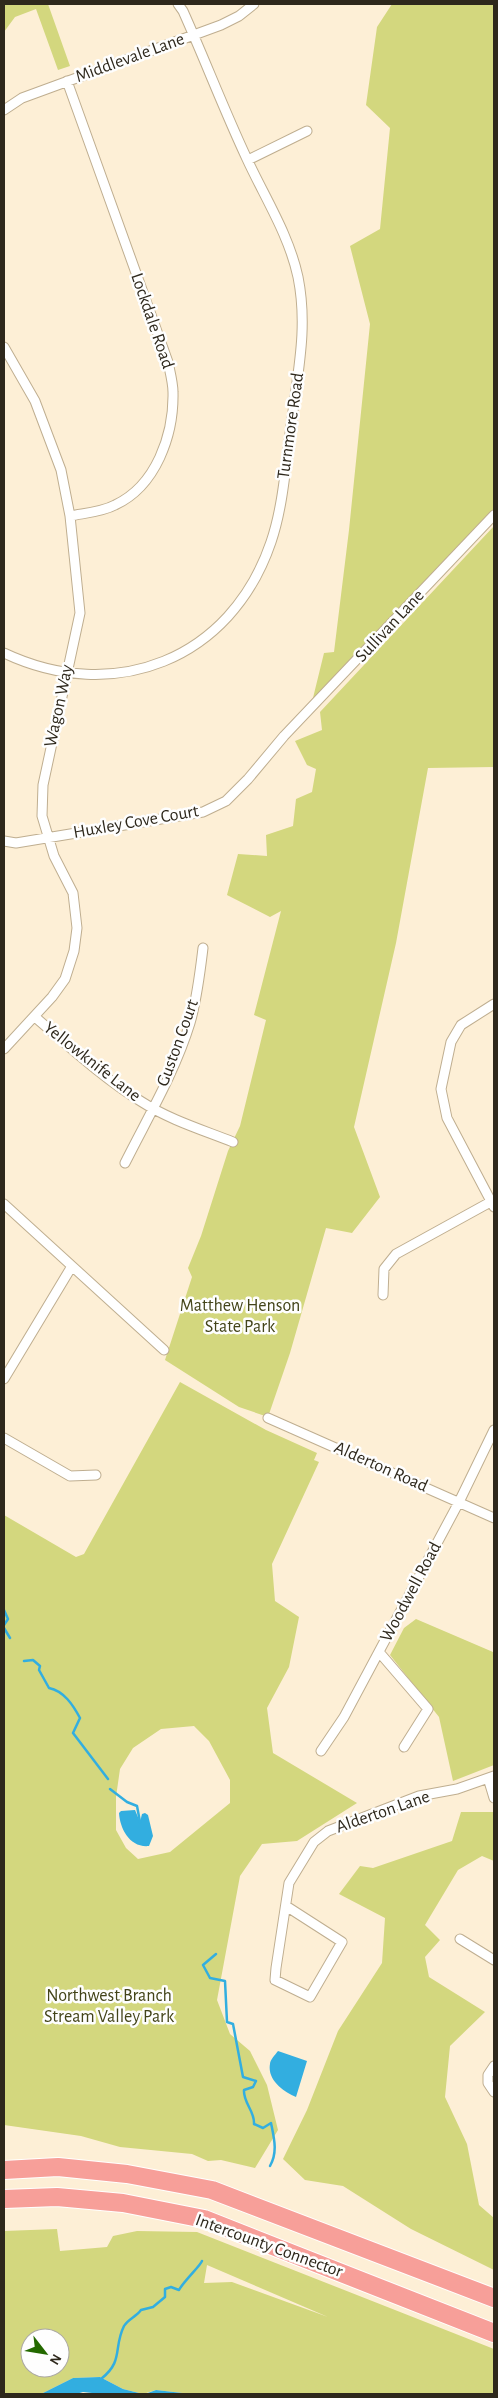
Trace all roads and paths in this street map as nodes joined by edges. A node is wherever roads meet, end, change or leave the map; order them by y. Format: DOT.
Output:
graph roads {
  1 [pos="178,4"];
  2 [pos="254,4"];
  3 [pos="194,36"];
  4 [pos="67,81"];
  5 [pos="4,110"];
  6 [pos="306,130"];
  7 [pos="248,160"];
  8 [pos="4,347"];
  9 [pos="494,515"];
  10 [pos="70,516"];
  11 [pos="4,653"];
  12 [pos="66,673"];
  13 [pos="284,736"];
  14 [pos="47,837"];
  15 [pos="4,841"];
  16 [pos="203,948"];
  17 [pos="494,1004"];
  18 [pos="35,1017"];
  19 [pos="4,1049"];
  20 [pos="153,1108"];
  21 [pos="233,1142"];
  22 [pos="125,1163"];
  23 [pos="493,1203"];
  24 [pos="4,1204"];
  25 [pos="72,1266"];
  26 [pos="383,1294"];
  27 [pos="164,1350"];
  28 [pos="4,1379"];
  29 [pos="268,1418"];
  30 [pos="494,1430"];
  31 [pos="4,1438"];
  32 [pos="96,1475"];
  33 [pos="459,1502"];
  34 [pos="494,1518"];
  35 [pos="379,1652"];
  36 [pos="404,1747"];
  37 [pos="322,1751"];
  38 [pos="491,1777"];
  39 [pos="494,1798"];
  40 [pos="286,1906"];
  41 [pos="460,1939"];
  42 [pos="494,1960"];
  43 [pos="494,2066"];
  44 [pos="494,2092"];
  45 [pos="4,2170"];
  46 [pos="4,2199"];
  47 [pos="494,2298"];
  48 [pos="494,2333"];
  1 -- 3 [label="street, Turnmore Road"];
  2 -- 3 [label="street, Middlevale Lane"];
  3 -- 4 [label="street, Middlevale Lane"];
  3 -- 7 [label="street, Turnmore Road"];
  4 -- 5 [label="street, Middlevale Lane"];
  4 -- 10 [label="street, Lockdale Road"];
  6 -- 7 [label="street"];
  7 -- 12 [label="street, Turnmore Road"];
  8 -- 10 [label="street, Wagon Way"];
  9 -- 13 [label="street, Sullivan Lane"];
  10 -- 12 [label="street, Wagon Way"];
  11 -- 12 [label="street, Turnmore Road"];
  12 -- 14 [label="street, Wagon Way"];
  13 -- 14 [label="street, Huxley Cove Court"];
  14 -- 15 [label="street, Huxley Cove Court"];
  14 -- 18 [label="street, Wagon Way"];
  16 -- 20 [label="street, Guston Court"];
  17 -- 23 [label="street"];
  18 -- 19 [label="street, Wagon Way"];
  18 -- 20 [label="street, Yellowknife Lane"];
  20 -- 21 [label="street, Yellowknife Lane"];
  20 -- 22 [label="street, Guston Court"];
  23 -- 26 [label="street"];
  24 -- 25 [label="street"];
  25 -- 27 [label="street"];
  25 -- 28 [label="street"];
  29 -- 33 [label="street, Alderton Road"];
  30 -- 33 [label="street, Woodwell Road"];
  31 -- 32 [label="street"];
  33 -- 34 [label="street, Alderton Road"];
  33 -- 35 [label="street, Woodwell Road"];
  35 -- 36 [label="street"];
  35 -- 37 [label="street, Woodwell Road"];
  38 -- 39 [label="street"];
  38 -- 40 [label="street, Alderton Lane"];
  40 -- 40 [label="street, Alderton Lane"];
  41 -- 42 [label="street"];
  43 -- 44 [label="street"];
  45 -- 47 [label="highway, Intercounty Connector"];
  46 -- 48 [label="highway, Intercounty Connector"];
}
